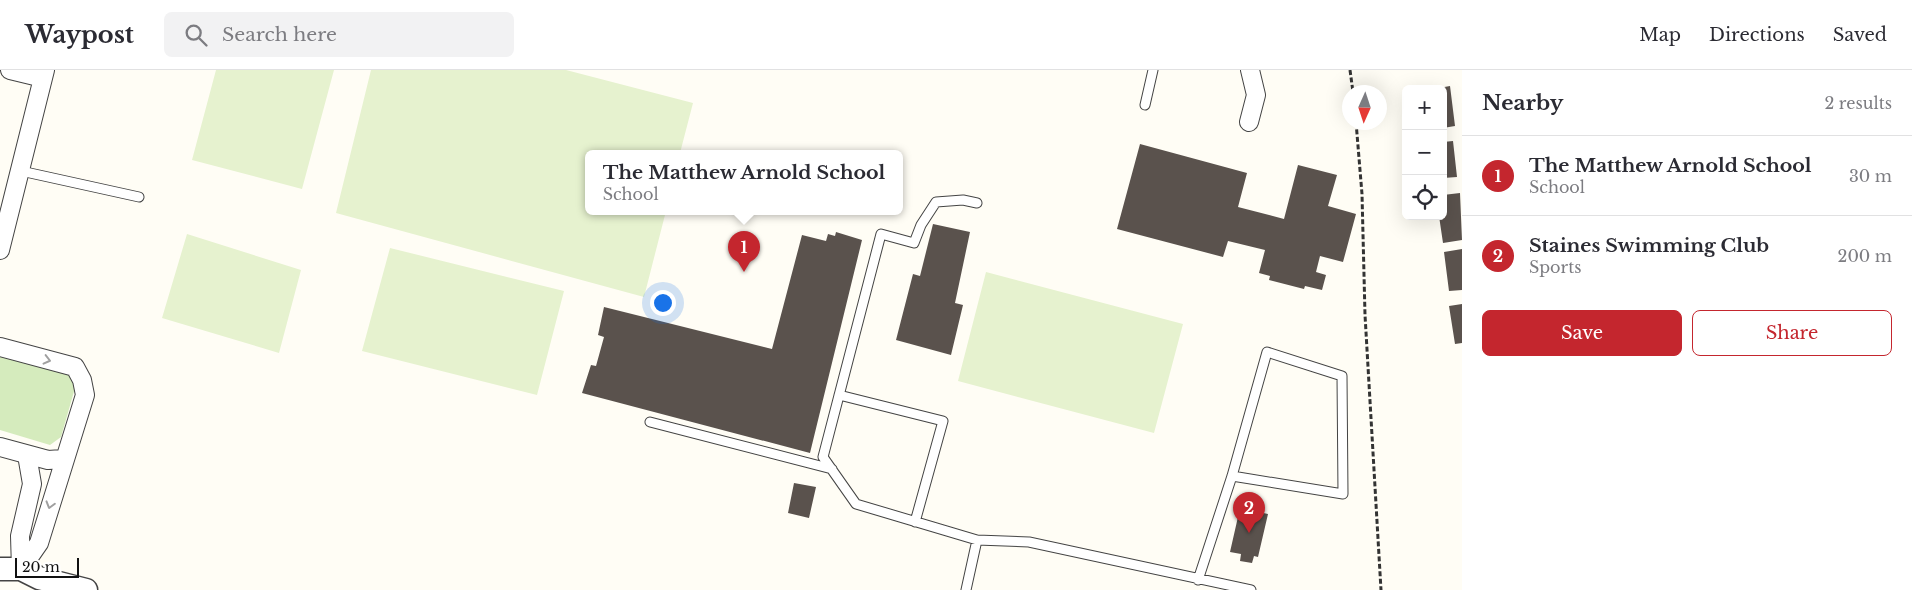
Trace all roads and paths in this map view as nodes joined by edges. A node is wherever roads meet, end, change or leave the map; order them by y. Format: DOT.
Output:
graph roads {
  1 [pos="10,70"];
  2 [pos="1153,70"];
  3 [pos="1250,70"];
  4 [pos="1350,70"];
  5 [pos="44,74"];
  6 [pos="1351,85"];
  7 [pos="1145,105"];
  8 [pos="1249,122"];
  9 [pos="1357,130"];
  10 [pos="21,171"];
  11 [pos="139,197"];
  12 [pos="978,202"];
  13 [pos="0,250"];
  14 [pos="0,347"];
  15 [pos="839,395"];
  16 [pos="650,422"];
  17 [pos="0,447"];
  18 [pos="27,455"];
  19 [pos="63,459"];
  20 [pos="832,469"];
  21 [pos="1232,476"];
  22 [pos="915,522"];
  23 [pos="977,540"];
  24 [pos="10,569"];
  25 [pos="1198,580"];
  26 [pos="86,590"];
  27 [pos="966,590"];
  28 [pos="1251,590"];
  29 [pos="1381,590"];
  1 -- 5 [label="street"];
  2 -- 7 [label="lane"];
  3 -- 8 [label="street"];
  4 -- 6 [label="path"];
  5 -- 10 [label="street"];
  9 -- 29 [label="path"];
  10 -- 11 [label="lane"];
  10 -- 13 [label="street"];
  12 -- 15 [label="lane"];
  14 -- 19 [label="street, one-way"];
  15 -- 20 [label="lane"];
  15 -- 22 [label="lane"];
  16 -- 20 [label="lane"];
  17 -- 18 [label="street"];
  18 -- 19 [label="street"];
  18 -- 24 [label="street"];
  19 -- 24 [label="street, one-way"];
  20 -- 22 [label="lane"];
  21 -- 21 [label="lane"];
  21 -- 25 [label="lane"];
  22 -- 23 [label="lane"];
  23 -- 25 [label="lane"];
  23 -- 27 [label="lane"];
  24 -- 26 [label="street"];
  25 -- 28 [label="lane"];
}
